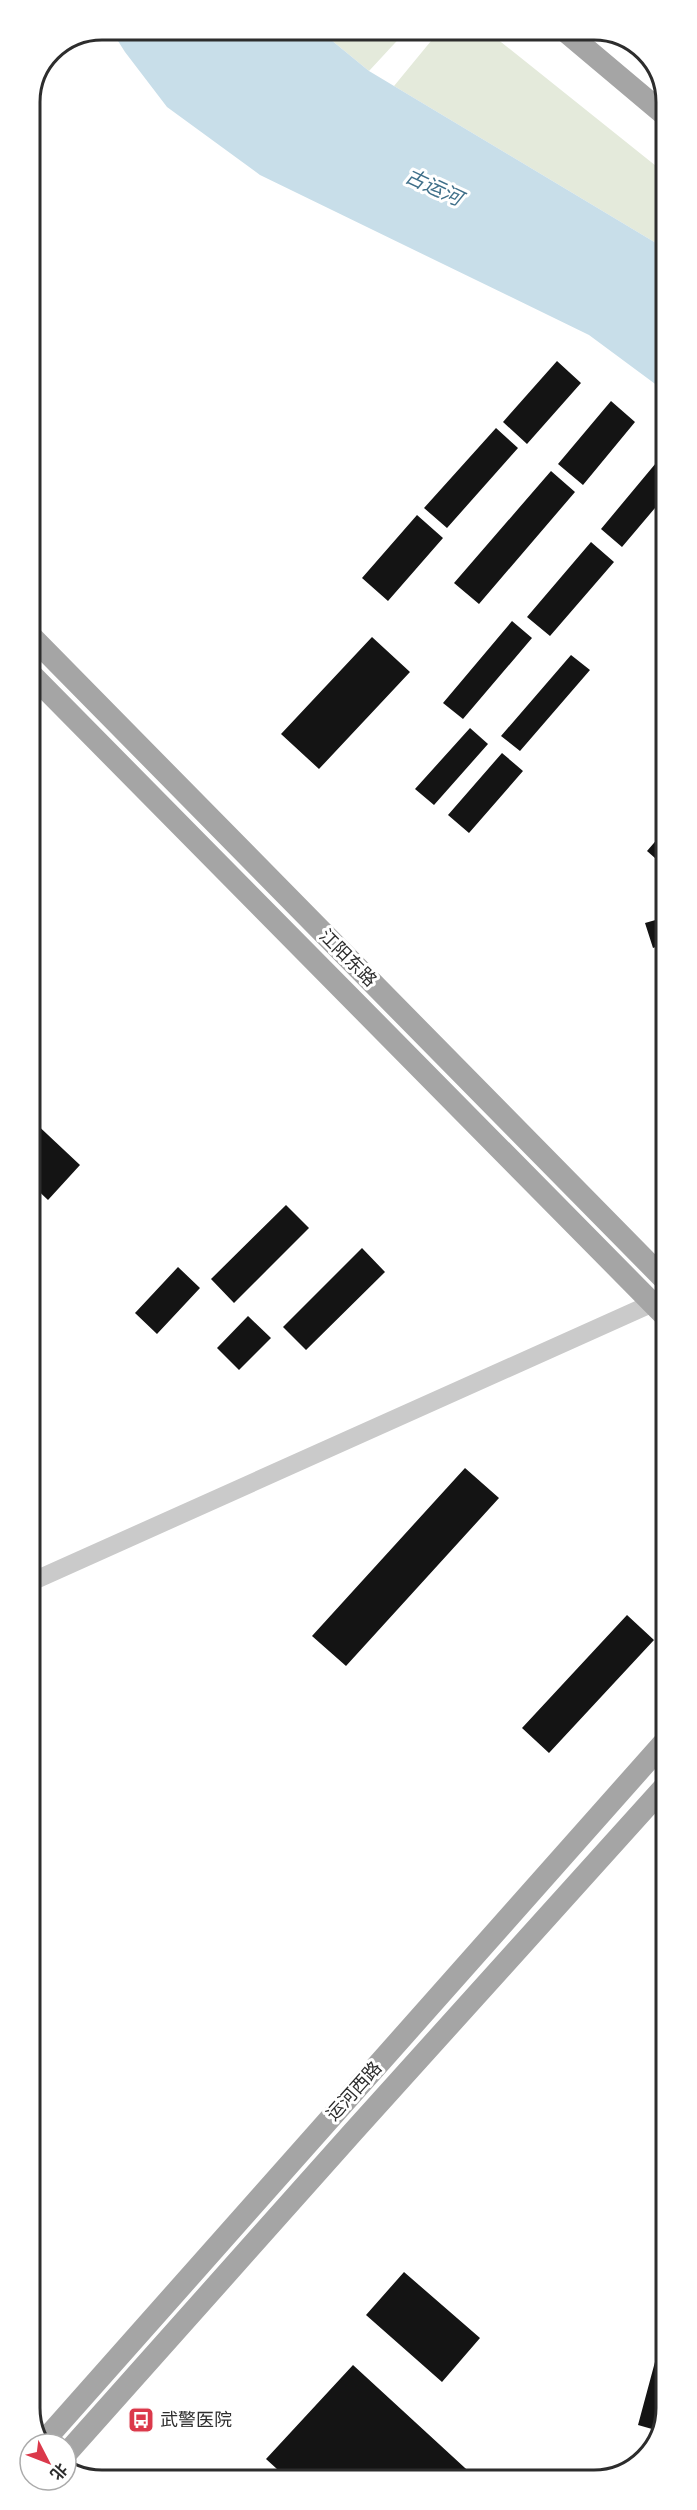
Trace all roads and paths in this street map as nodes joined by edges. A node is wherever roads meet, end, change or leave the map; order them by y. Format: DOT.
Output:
graph roads {
  1 [pos="577,41"];
  2 [pos="656,108"];
  3 [pos="40,645"];
  4 [pos="40,683"];
  5 [pos="656,1271"];
  6 [pos="656,1306"];
  7 [pos="656,1312"];
  8 [pos="40,1578"];
  9 [pos="656,1751"];
  10 [pos="656,1796"];
  11 [pos="52,2432"];
  12 [pos="78,2441"];
  1 -- 2 [label="main road"];
  3 -- 5 [label="main road, 江阳东路"];
  4 -- 6 [label="main road, 江阳东路"];
  7 -- 8 [label="street"];
  9 -- 11 [label="main road, 运河西路"];
  10 -- 12 [label="main road, 运河西路"];
}
